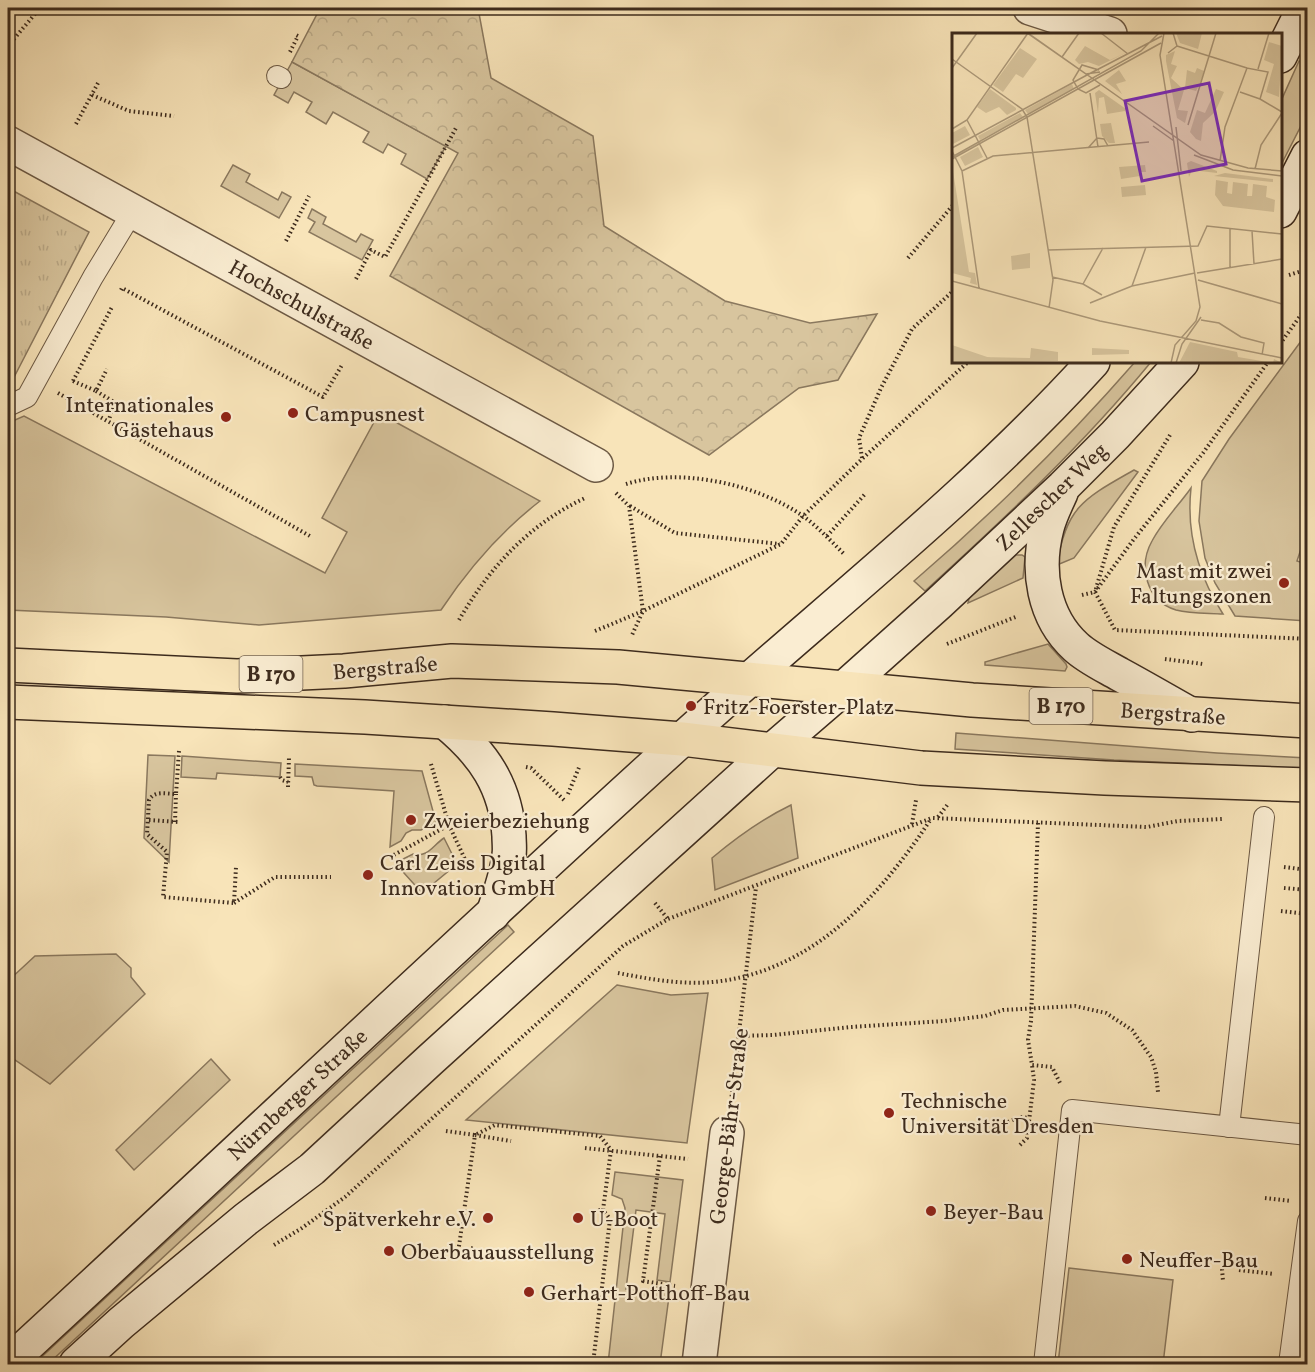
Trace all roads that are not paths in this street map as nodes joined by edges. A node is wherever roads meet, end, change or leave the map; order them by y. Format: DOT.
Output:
graph roads {
  1 [pos="1030,8"];
  2 [pos="1304,8"];
  3 [pos="1107,33"];
  4 [pos="1282,54"];
  5 [pos="8,143"];
  6 [pos="1308,156"];
  7 [pos="1282,209"];
  8 [pos="133,211"];
  9 [pos="1092,363"];
  10 [pos="1181,363"];
  11 [pos="8,406"];
  12 [pos="609,480"];
  13 [pos="1063,487"];
  14 [pos="8,665"];
  15 [pos="752,678"];
  16 [pos="844,688"];
  17 [pos="8,702"];
  18 [pos="1192,715"];
  19 [pos="1308,721"];
  20 [pos="445,722"];
  21 [pos="682,739"];
  22 [pos="771,751"];
  23 [pos="1308,785"];
  24 [pos="1264,817"];
  25 [pos="493,914"];
  26 [pos="1229,1127"];
  27 [pos="1308,1135"];
  28 [pos="726,1148"];
  29 [pos="1308,1221"];
  30 [pos="8,1363"];
  31 [pos="76,1365"];
  32 [pos="699,1365"];
  33 [pos="1044,1365"];
  34 [pos="1289,1365"];
  1 -- 3 [label="main road"];
  2 -- 4 [label="main road"];
  5 -- 8 [label="main road, Hochschulstraße"];
  6 -- 7 [label="main road"];
  8 -- 11 [label="lane"];
  8 -- 12 [label="main road, Hochschulstraße"];
  9 -- 15 [label="main road"];
  10 -- 13 [label="main road, Zellescher Weg"];
  13 -- 16 [label="main road, Zellescher Weg"];
  13 -- 18 [label="main road"];
  14 -- 15 [label="main road, Bergstraße / B 170"];
  15 -- 16 [label="main road, B 170"];
  15 -- 21 [label="main road"];
  16 -- 18 [label="main road, Bergstraße / B 170"];
  16 -- 22 [label="main road"];
  17 -- 20 [label="main road, B 170"];
  18 -- 19 [label="main road, Bergstraße / B 170"];
  20 -- 21 [label="main road, B 170"];
  20 -- 25 [label="main road"];
  21 -- 22 [label="main road, B 170"];
  21 -- 25 [label="main road, Nürnberger Straße"];
  22 -- 23 [label="main road, B 170"];
  22 -- 31 [label="main road"];
  24 -- 26 [label="lane"];
  25 -- 30 [label="main road, Nürnberger Straße"];
  26 -- 27 [label="lane"];
  26 -- 33 [label="lane"];
  28 -- 32 [label="main road, George-Bähr-Straße"];
  29 -- 34 [label="lane"];
}
